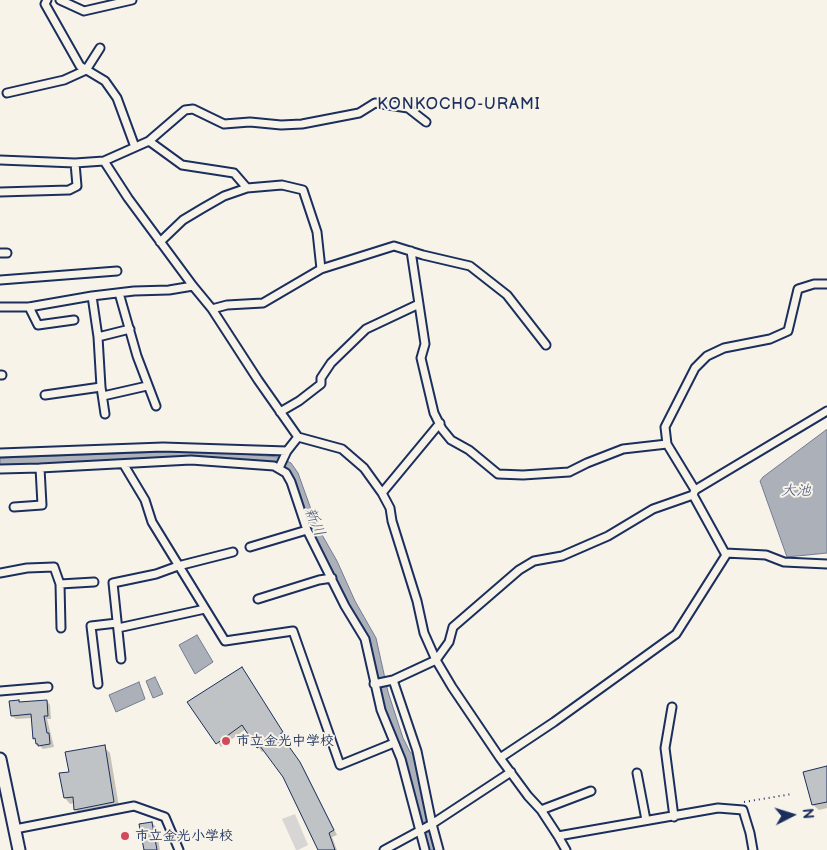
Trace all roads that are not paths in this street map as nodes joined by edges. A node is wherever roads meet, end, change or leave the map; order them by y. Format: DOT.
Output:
graph roads {
  1 [pos="47,0"];
  2 [pos="60,0"];
  3 [pos="132,0"];
  4 [pos="100,48"];
  5 [pos="86,70"];
  6 [pos="7,93"];
  7 [pos="426,122"];
  8 [pos="148,141"];
  9 [pos="136,148"];
  10 [pos="0,160"];
  11 [pos="104,161"];
  12 [pos="75,163"];
  13 [pos="247,188"];
  14 [pos="0,192"];
  15 [pos="160,242"];
  16 [pos="411,252"];
  17 [pos="322,269"];
  18 [pos="117,271"];
  19 [pos="0,280"];
  20 [pos="827,284"];
  21 [pos="193,286"];
  22 [pos="119,292"];
  23 [pos="92,296"];
  24 [pos="419,304"];
  25 [pos="0,307"];
  26 [pos="29,307"];
  27 [pos="212,309"];
  28 [pos="74,320"];
  29 [pos="130,330"];
  30 [pos="98,337"];
  31 [pos="546,345"];
  32 [pos="147,386"];
  33 [pos="101,388"];
  34 [pos="45,395"];
  35 [pos="103,396"];
  36 [pos="156,406"];
  37 [pos="827,411"];
  38 [pos="280,412"];
  39 [pos="105,414"];
  40 [pos="440,423"];
  41 [pos="298,437"];
  42 [pos="668,444"];
  43 [pos="288,451"];
  44 [pos="0,453"];
  45 [pos="124,464"];
  46 [pos="40,468"];
  47 [pos="279,468"];
  48 [pos="0,469"];
  49 [pos="382,493"];
  50 [pos="694,493"];
  51 [pos="14,507"];
  52 [pos="308,530"];
  53 [pos="250,547"];
  54 [pos="233,552"];
  55 [pos="725,553"];
  56 [pos="827,564"];
  57 [pos="178,566"];
  58 [pos="0,573"];
  59 [pos="332,578"];
  60 [pos="94,582"];
  61 [pos="60,584"];
  62 [pos="258,599"];
  63 [pos="205,609"];
  64 [pos="117,626"];
  65 [pos="61,628"];
  66 [pos="121,659"];
  67 [pos="436,660"];
  68 [pos="393,680"];
  69 [pos="98,684"];
  70 [pos="374,684"];
  71 [pos="48,686"];
  72 [pos="0,691"];
  73 [pos="672,707"];
  74 [pos="394,743"];
  75 [pos="500,758"];
  76 [pos="0,759"];
  77 [pos="511,772"];
  78 [pos="637,773"];
  79 [pos="591,791"];
  80 [pos="541,810"];
  81 [pos="674,817"];
  82 [pos="646,820"];
  83 [pos="432,824"];
  84 [pos="15,829"];
  85 [pos="419,829"];
  86 [pos="558,836"];
  87 [pos="19,850"];
  88 [pos="179,850"];
  89 [pos="384,850"];
  90 [pos="425,850"];
  91 [pos="439,850"];
  92 [pos="566,850"];
  93 [pos="754,850"];
  1 -- 5 [label="street"];
  2 -- 3 [label="street"];
  4 -- 5 [label="street"];
  5 -- 6 [label="street"];
  5 -- 9 [label="street"];
  7 -- 8 [label="street"];
  8 -- 9 [label="street"];
  8 -- 13 [label="street"];
  9 -- 11 [label="street"];
  10 -- 12 [label="street"];
  11 -- 12 [label="street"];
  11 -- 15 [label="street"];
  12 -- 14 [label="street"];
  13 -- 15 [label="street"];
  13 -- 17 [label="street"];
  15 -- 21 [label="street"];
  16 -- 17 [label="street"];
  16 -- 24 [label="street"];
  16 -- 31 [label="street"];
  17 -- 27 [label="street"];
  18 -- 19 [label="street"];
  20 -- 42 [label="street"];
  21 -- 22 [label="street"];
  21 -- 27 [label="street"];
  22 -- 23 [label="street"];
  22 -- 29 [label="street"];
  23 -- 26 [label="street"];
  23 -- 30 [label="street"];
  24 -- 38 [label="street"];
  24 -- 40 [label="street"];
  25 -- 26 [label="street"];
  26 -- 28 [label="street"];
  27 -- 38 [label="street"];
  29 -- 30 [label="street"];
  29 -- 32 [label="street"];
  30 -- 33 [label="street"];
  32 -- 35 [label="street"];
  32 -- 36 [label="street"];
  33 -- 34 [label="street"];
  33 -- 35 [label="street"];
  35 -- 39 [label="street"];
  37 -- 50 [label="street"];
  38 -- 41 [label="street"];
  40 -- 42 [label="street"];
  40 -- 49 [label="street"];
  41 -- 43 [label="street"];
  41 -- 49 [label="street"];
  42 -- 50 [label="street"];
  43 -- 44 [label="street"];
  43 -- 47 [label="street"];
  45 -- 46 [label="street"];
  45 -- 47 [label="street"];
  45 -- 57 [label="street"];
  46 -- 48 [label="street"];
  46 -- 51 [label="street"];
  47 -- 52 [label="street"];
  49 -- 67 [label="street"];
  50 -- 55 [label="street"];
  50 -- 67 [label="street"];
  52 -- 53 [label="street"];
  52 -- 59 [label="street"];
  54 -- 57 [label="street"];
  55 -- 56 [label="street"];
  55 -- 75 [label="street"];
  57 -- 63 [label="street"];
  57 -- 64 [label="street"];
  58 -- 61 [label="street"];
  59 -- 62 [label="street"];
  59 -- 70 [label="street"];
  60 -- 61 [label="street"];
  61 -- 65 [label="street"];
  63 -- 64 [label="street"];
  63 -- 74 [label="street"];
  64 -- 66 [label="street"];
  64 -- 69 [label="street"];
  67 -- 68 [label="street"];
  67 -- 75 [label="street"];
  68 -- 70 [label="street"];
  68 -- 83 [label="street"];
  70 -- 74 [label="street"];
  71 -- 72 [label="street"];
  73 -- 81 [label="street"];
  74 -- 85 [label="street"];
  75 -- 77 [label="street"];
  76 -- 84 [label="main road"];
  77 -- 80 [label="street"];
  77 -- 83 [label="street"];
  78 -- 82 [label="street"];
  79 -- 80 [label="street"];
  80 -- 86 [label="street"];
  81 -- 82 [label="street"];
  81 -- 93 [label="street"];
  82 -- 86 [label="street"];
  83 -- 85 [label="street"];
  83 -- 91 [label="street"];
  84 -- 87 [label="main road"];
  84 -- 88 [label="street"];
  85 -- 89 [label="street"];
  85 -- 90 [label="street"];
  86 -- 92 [label="street"];
}
